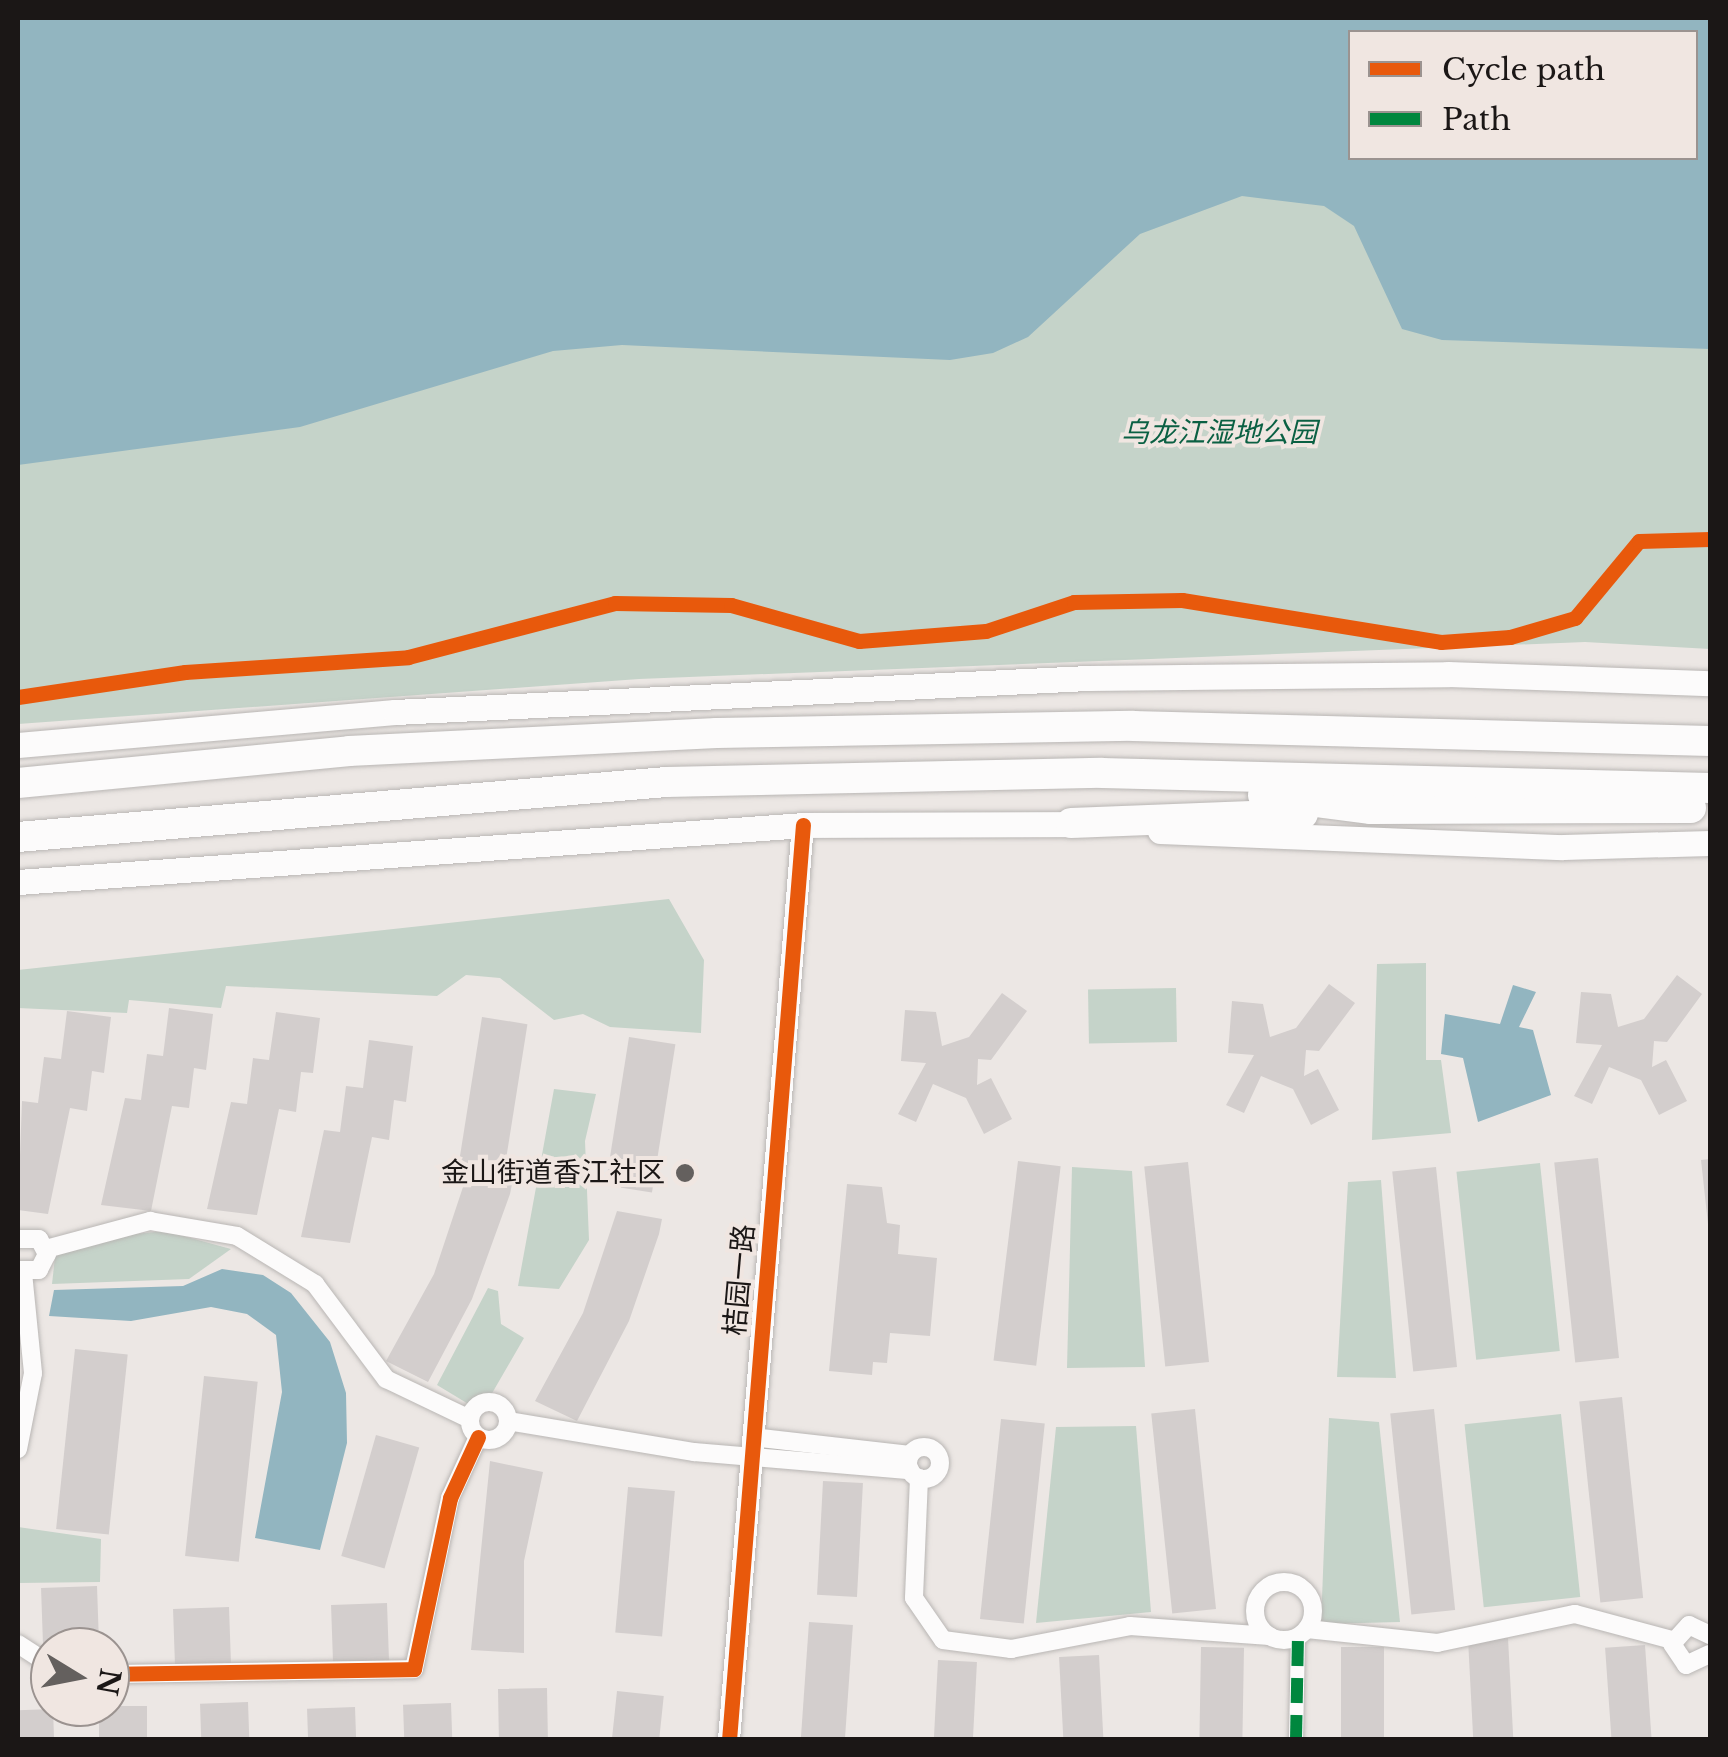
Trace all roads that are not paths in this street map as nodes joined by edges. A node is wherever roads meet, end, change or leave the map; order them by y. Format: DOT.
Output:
graph roads {
  1 [pos="1710,683"];
  2 [pos="1710,741"];
  3 [pos="18,745"];
  4 [pos="1102,773"];
  5 [pos="18,783"];
  6 [pos="1710,788"];
  7 [pos="1710,808"];
  8 [pos="1371,810"];
  9 [pos="1071,823"];
  10 [pos="803,825"];
  11 [pos="18,837"];
  12 [pos="1710,844"];
  13 [pos="18,882"];
  14 [pos="18,1239"];
  15 [pos="46,1249"];
  16 [pos="20,1271"];
  17 [pos="470,1419"];
  18 [pos="508,1422"];
  19 [pos="478,1437"];
  20 [pos="751,1447"];
  21 [pos="18,1450"];
  22 [pos="1302,1633"];
  23 [pos="1270,1636"];
  24 [pos="1710,1636"];
  25 [pos="1672,1640"];
  26 [pos="1710,1654"];
  27 [pos="130,1674"];
  28 [pos="729,1740"];
  29 [pos="1296,1740"];
  1 -- 3 [label="main road"];
  2 -- 5 [label="highway"];
  4 -- 6 [label="highway"];
  4 -- 8 [label="highway"];
  4 -- 11 [label="highway"];
  7 -- 8 [label="highway"];
  8 -- 9 [label="highway"];
  9 -- 10 [label="main road"];
  9 -- 12 [label="main road"];
  10 -- 13 [label="main road"];
  10 -- 20 [label="street, 桔园一路"];
  14 -- 15 [label="street"];
  15 -- 16 [label="street"];
  15 -- 17 [label="street"];
  16 -- 21 [label="street"];
  17 -- 18 [label="street"];
  17 -- 19 [label="street"];
  18 -- 19 [label="street"];
  18 -- 20 [label="street"];
  19 -- 27 [label="street"];
  20 -- 23 [label="street"];
  20 -- 28 [label="street, 桔园一路"];
  22 -- 23 [label="street"];
  22 -- 23 [label="street"];
  22 -- 25 [label="street"];
  22 -- 29 [label="street"];
  24 -- 25 [label="street"];
  25 -- 26 [label="street"];
}
